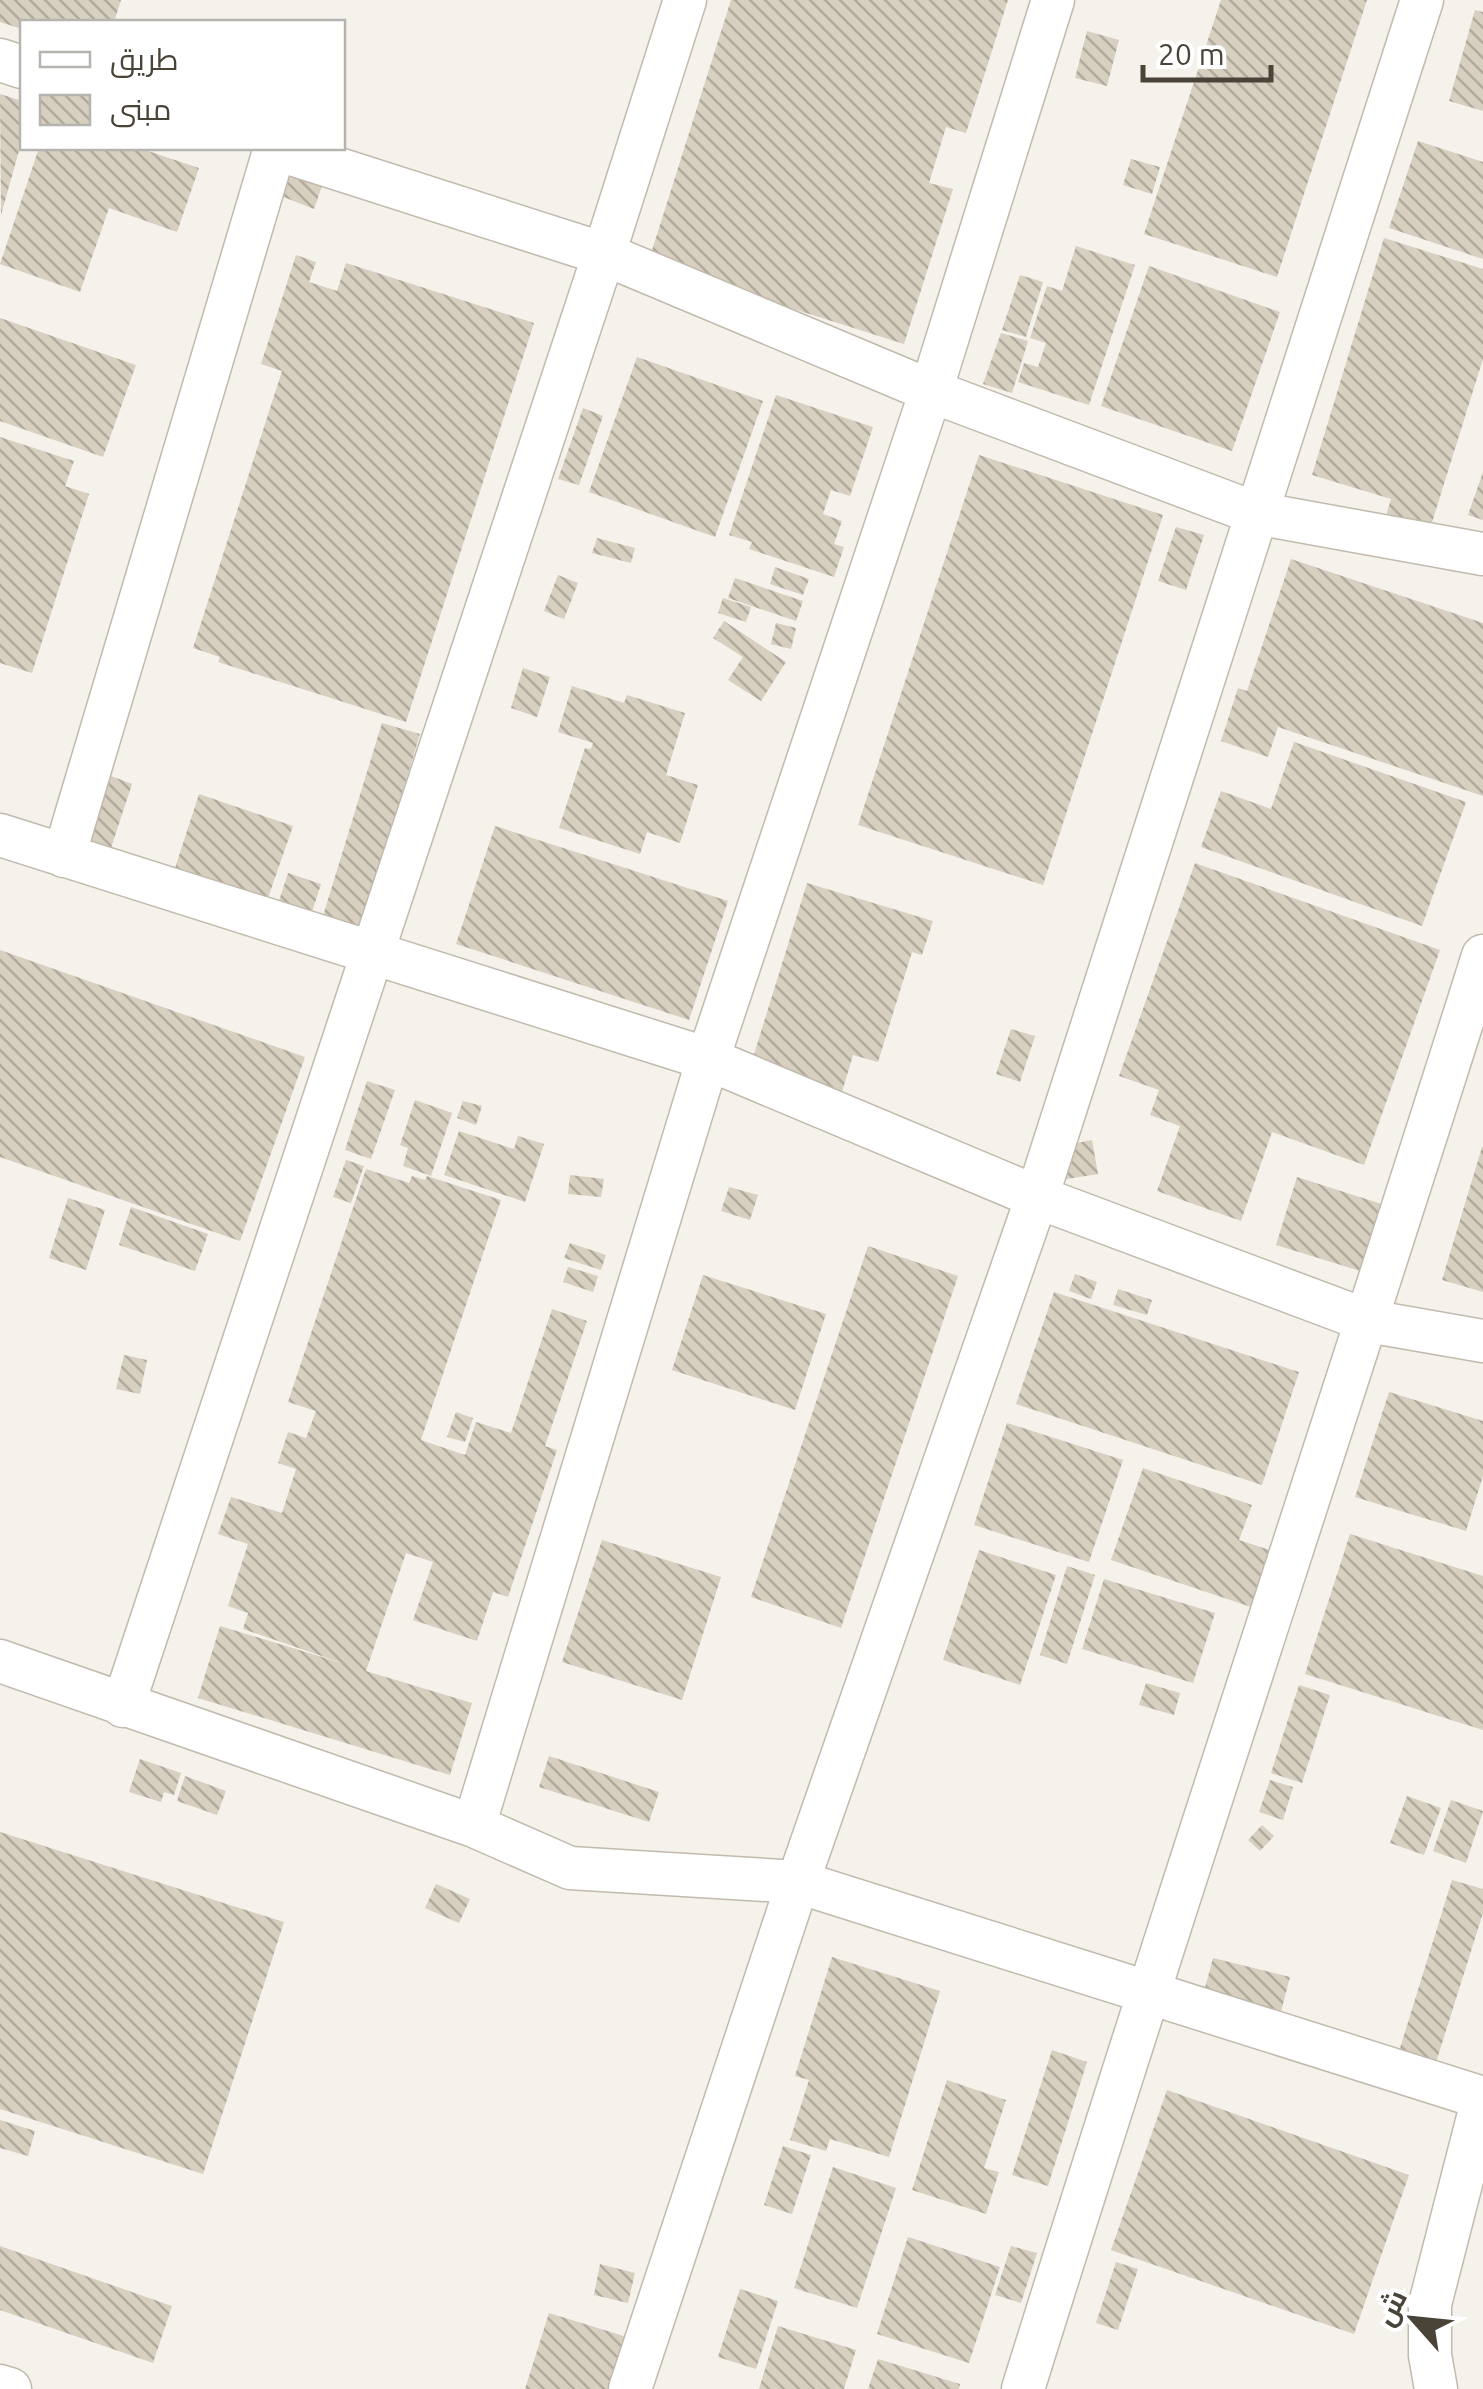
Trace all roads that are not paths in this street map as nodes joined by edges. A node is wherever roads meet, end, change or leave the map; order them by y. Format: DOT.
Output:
graph roads {
  1 [pos="686,0"];
  2 [pos="1053,0"];
  3 [pos="1422,0"];
  4 [pos="273,150"];
  5 [pos="280,150"];
  6 [pos="604,254"];
  7 [pos="931,391"];
  8 [pos="1255,513"];
  9 [pos="1483,554"];
  10 [pos="0,835"];
  11 [pos="64,856"];
  12 [pos="372,953"];
  13 [pos="1483,956"];
  14 [pos="708,1059"];
  15 [pos="1038,1196"];
  16 [pos="1368,1320"];
  17 [pos="1483,1340"];
  18 [pos="0,1661"];
  19 [pos="123,1706"];
  20 [pos="474,1826"];
  21 [pos="798,1882"];
  22 [pos="1147,1992"];
  23 [pos="1483,2098"];
  24 [pos="0,2386"];
  25 [pos="10,2389"];
  26 [pos="630,2389"];
  27 [pos="1023,2389"];
  28 [pos="1436,2389"];
  1 -- 6 [label="street"];
  2 -- 7 [label="street"];
  3 -- 8 [label="street"];
  4 -- 11 [label="street"];
  5 -- 6 [label="street"];
  6 -- 7 [label="street"];
  6 -- 12 [label="street"];
  7 -- 8 [label="street"];
  7 -- 14 [label="street"];
  8 -- 9 [label="street"];
  8 -- 15 [label="street"];
  10 -- 11 [label="street"];
  11 -- 12 [label="street"];
  12 -- 14 [label="street"];
  12 -- 19 [label="street"];
  13 -- 16 [label="street"];
  14 -- 15 [label="street"];
  14 -- 20 [label="street"];
  15 -- 16 [label="street"];
  15 -- 21 [label="street"];
  16 -- 17 [label="street"];
  16 -- 22 [label="street"];
  18 -- 19 [label="street"];
  19 -- 20 [label="street"];
  20 -- 21 [label="street"];
  21 -- 22 [label="street"];
  21 -- 26 [label="street"];
  22 -- 23 [label="street"];
  22 -- 27 [label="street"];
  23 -- 28 [label="street"];
  24 -- 25 [label="street"];
}
